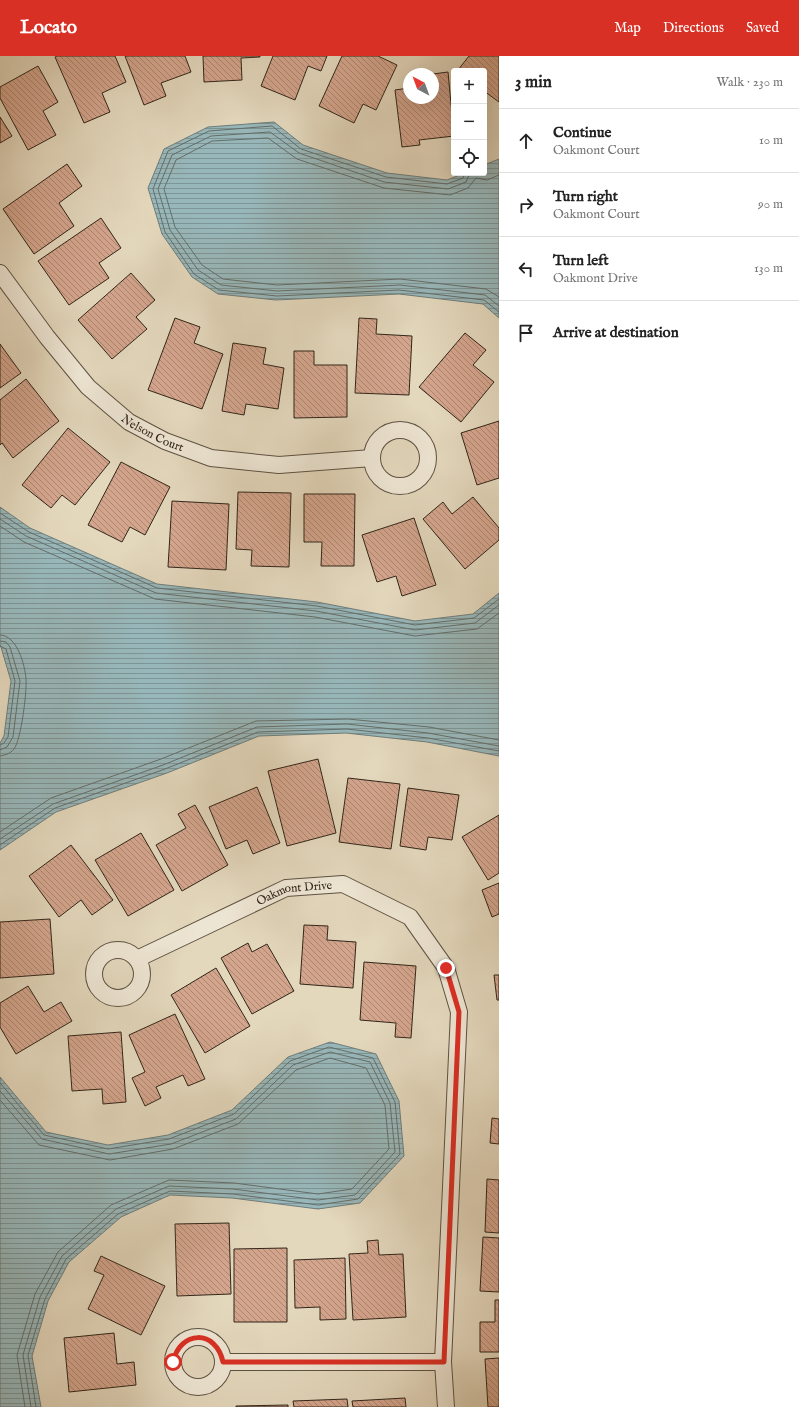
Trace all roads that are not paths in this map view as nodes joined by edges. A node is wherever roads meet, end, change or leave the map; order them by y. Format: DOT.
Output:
graph roads {
  1 [pos="0,273"];
  2 [pos="372,458"];
  3 [pos="137,959"];
  4 [pos="223,1362"];
  5 [pos="444,1362"];
  6 [pos="446,1407"];
  1 -- 2 [label="street, Nelson Court"];
  3 -- 5 [label="street, Oakmont Drive"];
  4 -- 5 [label="street"];
  5 -- 6 [label="street, Oakmont Drive"];
}
